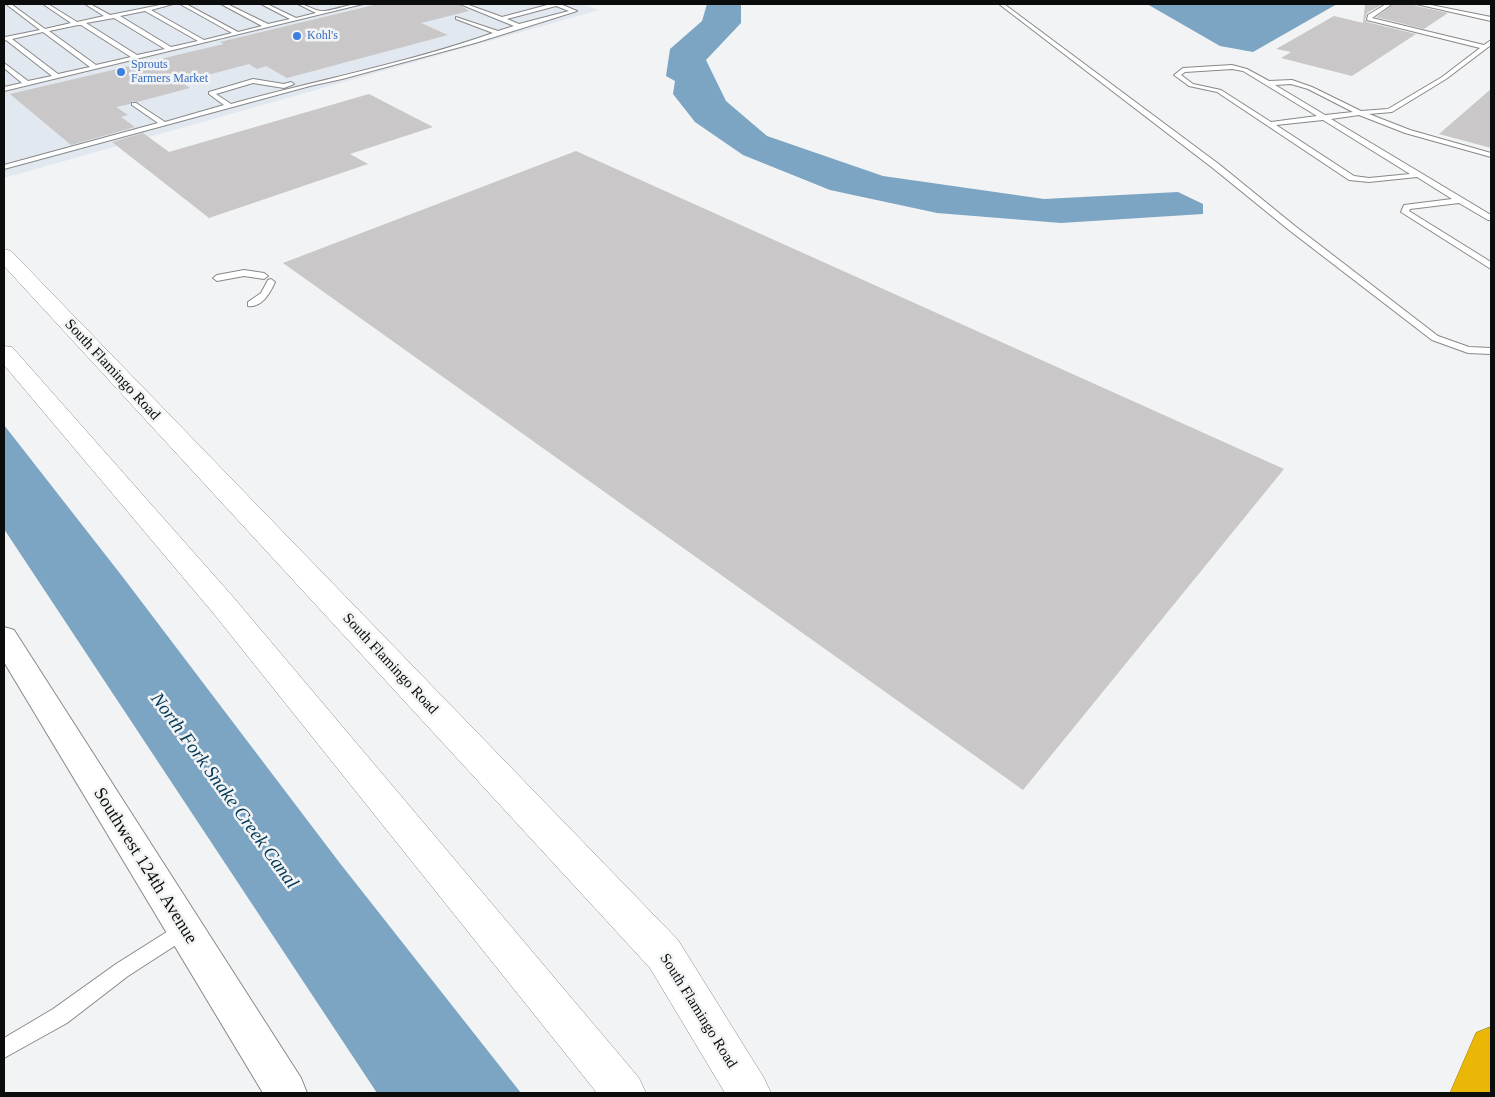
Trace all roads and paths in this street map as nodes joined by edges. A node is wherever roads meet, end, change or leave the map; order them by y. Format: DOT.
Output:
graph roads {
  1 [pos="8,4"];
  2 [pos="45,4"];
  3 [pos="87,4"];
  4 [pos="171,4"];
  5 [pos="182,4"];
  6 [pos="223,4"];
  7 [pos="263,4"];
  8 [pos="300,4"];
  9 [pos="360,4"];
  10 [pos="462,4"];
  11 [pos="556,4"];
  12 [pos="1001,4"];
  13 [pos="1389,4"];
  14 [pos="1419,4"];
  15 [pos="345,5"];
  16 [pos="107,9"];
  17 [pos="146,9"];
  18 [pos="98,11"];
  19 [pos="482,12"];
  20 [pos="320,13"];
  21 [pos="474,14"];
  22 [pos="112,16"];
  23 [pos="466,16"];
  24 [pos="458,18"];
  25 [pos="295,19"];
  26 [pos="502,19"];
  27 [pos="1491,19"];
  28 [pos="449,21"];
  29 [pos="79,23"];
  30 [pos="267,26"];
  31 [pos="519,26"];
  32 [pos="44,31"];
  33 [pos="236,33"];
  34 [pos="497,33"];
  35 [pos="7,36"];
  36 [pos="202,41"];
  37 [pos="1488,44"];
  38 [pos="170,49"];
  39 [pos="136,57"];
  40 [pos="4,65"];
  41 [pos="94,67"];
  42 [pos="57,76"];
  43 [pos="19,77"];
  44 [pos="340,78"];
  45 [pos="11,79"];
  46 [pos="1268,82"];
  47 [pos="26,83"];
  48 [pos="4,89"];
  49 [pos="134,104"];
  50 [pos="230,106"];
  51 [pos="1360,113"];
  52 [pos="1327,118"];
  53 [pos="164,124"];
  54 [pos="1271,124"];
  55 [pos="1491,155"];
  56 [pos="4,167"];
  57 [pos="1418,176"];
  58 [pos="1460,200"];
  59 [pos="1491,218"];
  60 [pos="4,255"];
  61 [pos="1491,266"];
  62 [pos="217,278"];
  63 [pos="251,304"];
  64 [pos="1491,351"];
  65 [pos="4,352"];
  66 [pos="4,638"];
  67 [pos="184,930"];
  68 [pos="1491,1048"];
  69 [pos="4,1049"];
  70 [pos="286,1093"];
  71 [pos="624,1093"];
  72 [pos="749,1093"];
  73 [pos="1472,1093"];
  1 -- 32 [label="lane"];
  2 -- 29 [label="lane"];
  3 -- 18 [label="lane"];
  4 -- 17 [label="lane"];
  5 -- 33 [label="lane"];
  6 -- 30 [label="lane"];
  7 -- 25 [label="lane"];
  8 -- 20 [label="lane"];
  9 -- 15 [label="lane"];
  10 -- 19 [label="lane"];
  11 -- 26 [label="lane"];
  11 -- 31 [label="lane"];
  12 -- 64 [label="lane"];
  13 -- 37 [label="lane"];
  14 -- 27 [label="lane"];
  15 -- 20 [label="lane"];
  16 -- 18 [label="lane"];
  17 -- 22 [label="lane"];
  17 -- 36 [label="lane"];
  18 -- 22 [label="lane"];
  19 -- 21 [label="lane"];
  19 -- 26 [label="lane"];
  20 -- 25 [label="lane"];
  22 -- 29 [label="lane"];
  22 -- 38 [label="lane"];
  23 -- 24 [label="lane"];
  24 -- 28 [label="lane"];
  24 -- 34 [label="lane"];
  25 -- 30 [label="lane"];
  26 -- 31 [label="lane"];
  29 -- 32 [label="lane"];
  29 -- 39 [label="lane"];
  30 -- 33 [label="lane"];
  31 -- 34 [label="lane"];
  32 -- 35 [label="lane"];
  32 -- 41 [label="lane"];
  33 -- 36 [label="lane"];
  34 -- 44 [label="lane"];
  35 -- 42 [label="lane"];
  36 -- 38 [label="lane"];
  37 -- 51 [label="lane"];
  38 -- 39 [label="lane"];
  39 -- 41 [label="lane"];
  40 -- 43 [label="lane"];
  41 -- 42 [label="lane"];
  42 -- 47 [label="lane"];
  43 -- 45 [label="lane"];
  43 -- 47 [label="lane"];
  44 -- 50 [label="lane"];
  44 -- 50 [label="lane"];
  46 -- 51 [label="lane"];
  46 -- 52 [label="lane"];
  46 -- 54 [label="lane"];
  47 -- 48 [label="lane"];
  49 -- 53 [label="lane"];
  50 -- 53 [label="lane"];
  51 -- 52 [label="lane"];
  51 -- 55 [label="lane"];
  52 -- 54 [label="lane"];
  52 -- 57 [label="lane"];
  53 -- 56 [label="lane"];
  54 -- 57 [label="lane"];
  57 -- 58 [label="lane"];
  58 -- 59 [label="lane"];
  58 -- 61 [label="lane"];
  60 -- 72 [label="main road, South Flamingo Road"];
  62 -- 63 [label="lane"];
  65 -- 71 [label="main road"];
  66 -- 67 [label="street, Southwest 124th Avenue"];
  67 -- 69 [label="lane"];
  67 -- 70 [label="street, Southwest 124th Avenue"];
  68 -- 73 [label="highway"];
}
